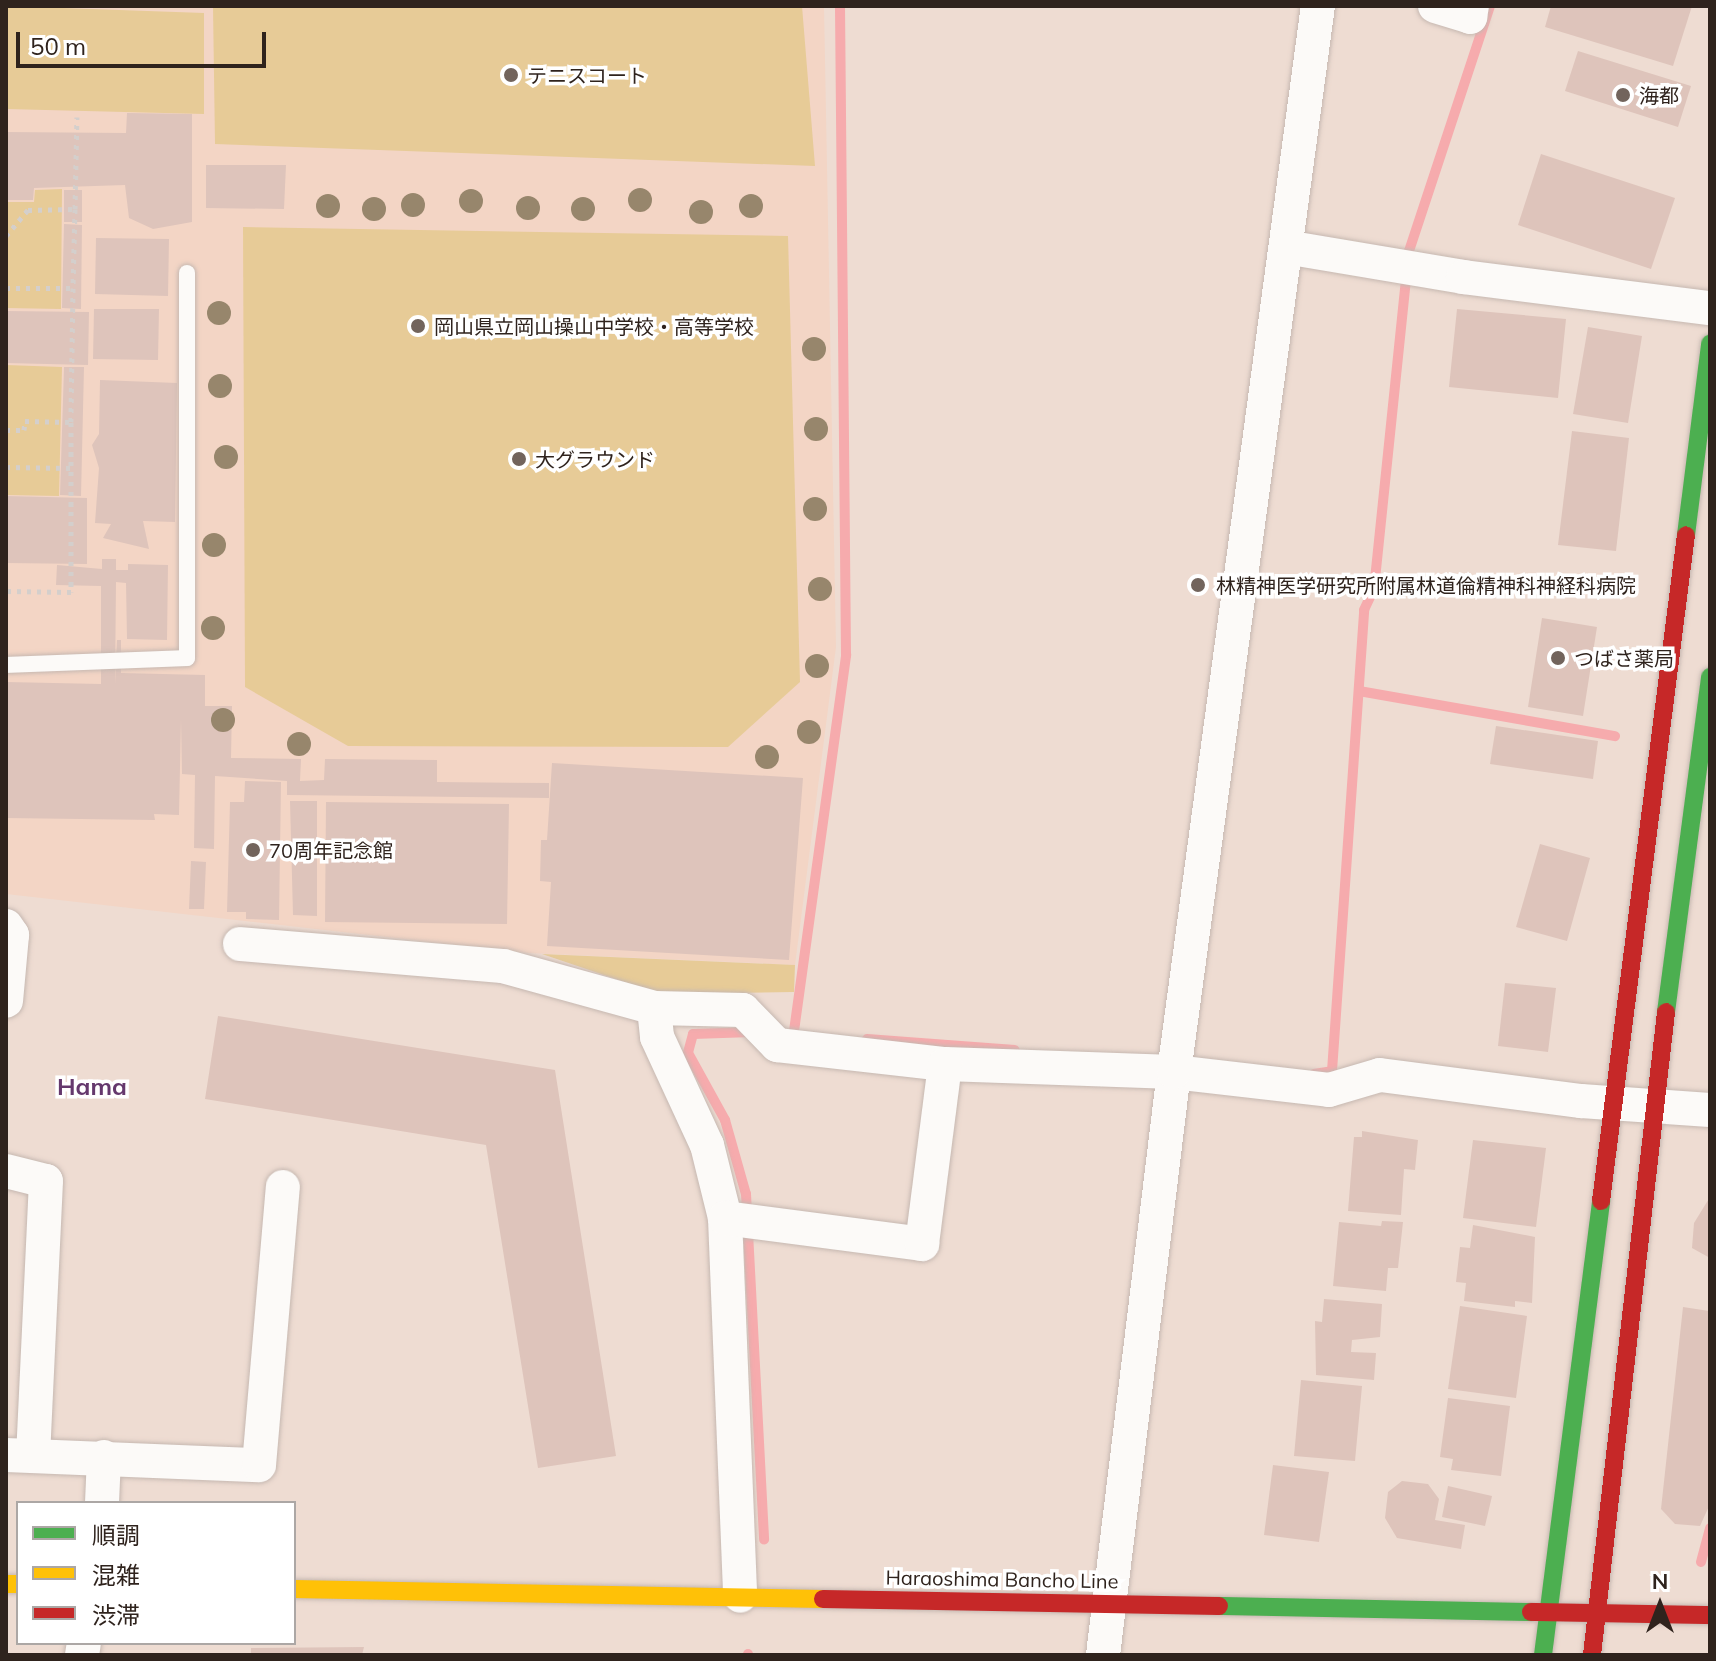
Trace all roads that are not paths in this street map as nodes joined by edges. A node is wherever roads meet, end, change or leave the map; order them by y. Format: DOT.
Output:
graph roads {
  1 [pos="1318,6"];
  2 [pos="1435,6"];
  3 [pos="1472,6"];
  4 [pos="1286,247"];
  5 [pos="187,273"];
  6 [pos="1710,308"];
  7 [pos="1710,344"];
  8 [pos="6,665"];
  9 [pos="1710,677"];
  10 [pos="6,926"];
  11 [pos="240,944"];
  12 [pos="6,1001"];
  13 [pos="654,1008"];
  14 [pos="945,1064"];
  15 [pos="1174,1072"];
  16 [pos="1614,1103"];
  17 [pos="1654,1106"];
  18 [pos="1710,1110"];
  19 [pos="6,1171"];
  20 [pos="283,1187"];
  21 [pos="740,1220"];
  22 [pos="20,1456"];
  23 [pos="104,1457"];
  24 [pos="102,1501"];
  25 [pos="296,1589"];
  26 [pos="740,1596"];
  27 [pos="1108,1602"];
  28 [pos="1547,1610"];
  29 [pos="1596,1613"];
  30 [pos="1710,1615"];
  31 [pos="1103,1655"];
  32 [pos="1543,1655"];
  33 [pos="1592,1655"];
  1 -- 4 [label="street"];
  2 -- 3 [label="street"];
  4 -- 6 [label="street"];
  4 -- 15 [label="street"];
  5 -- 8 [label="lane"];
  7 -- 16 [label="street"];
  9 -- 17 [label="street"];
  10 -- 12 [label="street"];
  11 -- 13 [label="street"];
  13 -- 14 [label="street"];
  13 -- 21 [label="street"];
  14 -- 15 [label="street"];
  14 -- 21 [label="street"];
  15 -- 16 [label="street"];
  15 -- 27 [label="street"];
  16 -- 17 [label="street"];
  16 -- 28 [label="street"];
  17 -- 18 [label="street"];
  17 -- 29 [label="street"];
  19 -- 22 [label="street"];
  20 -- 23 [label="street"];
  21 -- 26 [label="street"];
  22 -- 23 [label="street"];
  23 -- 24 [label="street"];
  25 -- 26 [label="street, Haraoshima Bancho Line"];
  26 -- 27 [label="street, Haraoshima Bancho Line"];
  27 -- 28 [label="street, Haraoshima Bancho Line"];
  27 -- 31 [label="street"];
  28 -- 29 [label="street, Haraoshima Bancho Line"];
  28 -- 32 [label="street"];
  29 -- 30 [label="street, Haraoshima Bancho Line"];
  29 -- 33 [label="street"];
}
